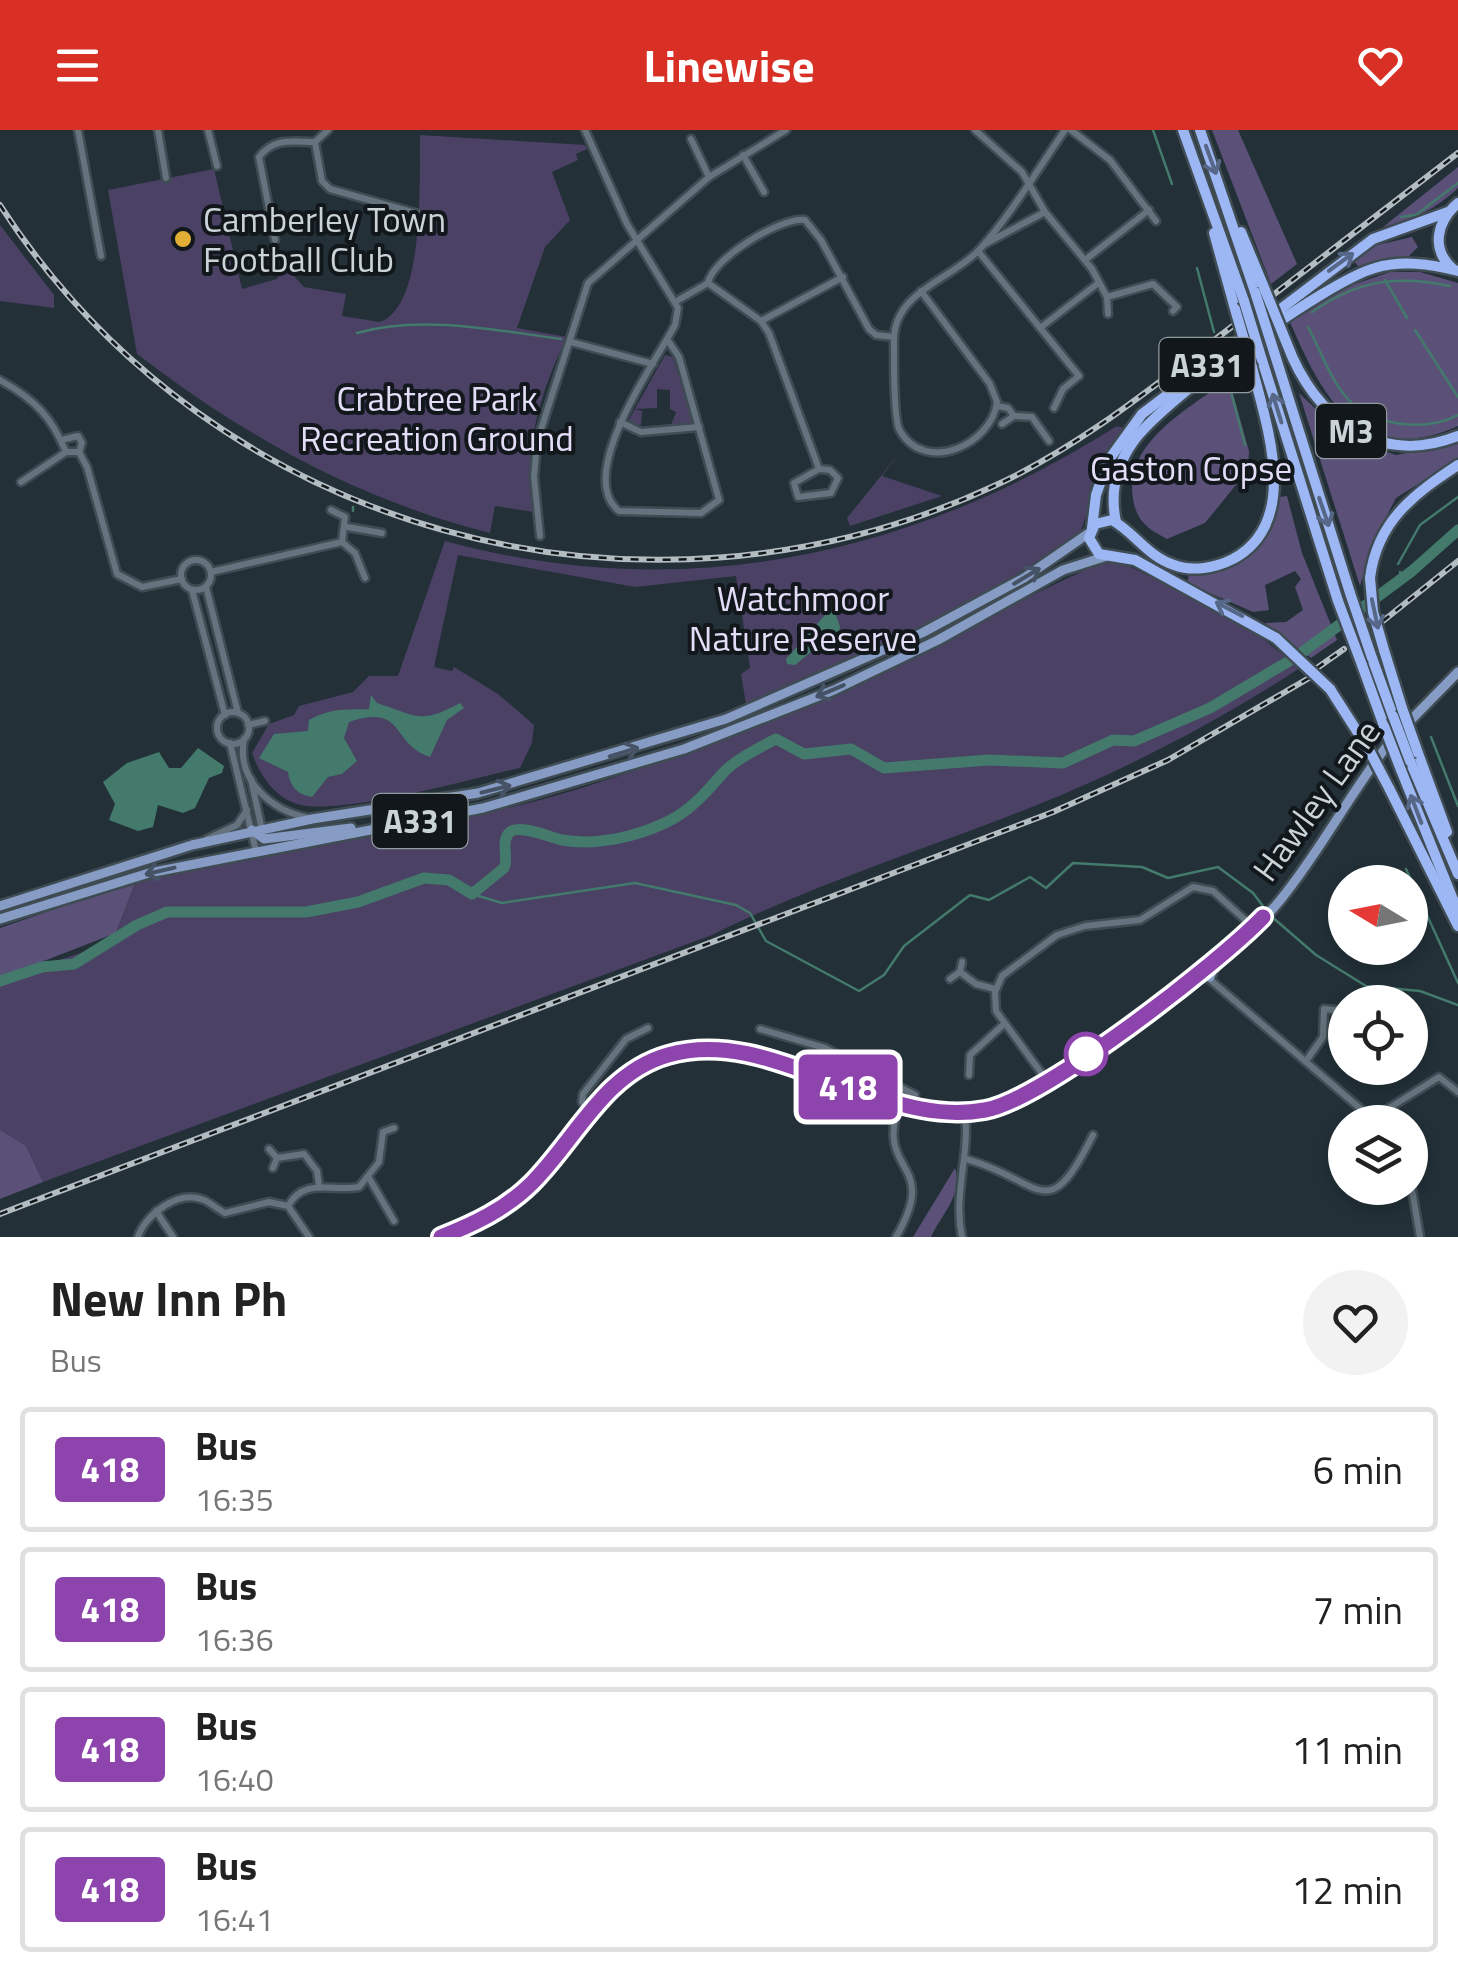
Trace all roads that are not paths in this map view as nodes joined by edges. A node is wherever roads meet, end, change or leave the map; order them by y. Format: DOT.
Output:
graph roads {
  1 [pos="78,130"];
  2 [pos="158,130"];
  3 [pos="208,130"];
  4 [pos="328,130"];
  5 [pos="585,130"];
  6 [pos="786,130"];
  7 [pos="976,130"];
  8 [pos="1068,130"];
  9 [pos="1183,130"];
  10 [pos="1200,130"];
  11 [pos="690,139"];
  12 [pos="315,142"];
  13 [pos="743,156"];
  14 [pos="217,166"];
  15 [pos="166,178"];
  16 [pos="709,178"];
  17 [pos="1029,181"];
  18 [pos="764,192"];
  19 [pos="1458,202"];
  20 [pos="1148,210"];
  21 [pos="1045,212"];
  22 [pos="1448,212"];
  23 [pos="419,214"];
  24 [pos="1156,221"];
  25 [pos="635,239"];
  26 [pos="275,240"];
  27 [pos="980,248"];
  28 [pos="101,256"];
  29 [pos="1085,260"];
  30 [pos="1456,270"];
  31 [pos="842,277"];
  32 [pos="708,283"];
  33 [pos="1097,284"];
  34 [pos="1259,289"];
  35 [pos="922,291"];
  36 [pos="1107,297"];
  37 [pos="675,302"];
  38 [pos="1240,305"];
  39 [pos="1184,314"];
  40 [pos="1108,317"];
  41 [pos="761,320"];
  42 [pos="1040,328"];
  43 [pos="894,337"];
  44 [pos="668,339"];
  45 [pos="570,342"];
  46 [pos="653,364"];
  47 [pos="0,380"];
  48 [pos="997,406"];
  49 [pos="1054,408"];
  50 [pos="1014,416"];
  51 [pos="620,422"];
  52 [pos="1002,424"];
  53 [pos="700,428"];
  54 [pos="1458,436"];
  55 [pos="64,438"];
  56 [pos="1050,441"];
  57 [pos="66,452"];
  58 [pos="79,452"];
  59 [pos="1458,465"];
  60 [pos="819,469"];
  61 [pos="21,482"];
  62 [pos="331,510"];
  63 [pos="1119,525"];
  64 [pos="347,527"];
  65 [pos="1091,530"];
  66 [pos="382,533"];
  67 [pos="540,536"];
  68 [pos="342,542"];
  69 [pos="1112,554"];
  70 [pos="211,572"];
  71 [pos="365,578"];
  72 [pos="182,580"];
  73 [pos="206,587"];
  74 [pos="192,590"];
  75 [pos="1458,672"];
  76 [pos="1398,712"];
  77 [pos="238,713"];
  78 [pos="225,714"];
  79 [pos="265,721"];
  80 [pos="248,724"];
  81 [pos="244,739"];
  82 [pos="230,743"];
  83 [pos="251,778"];
  84 [pos="246,810"];
  85 [pos="312,818"];
  86 [pos="260,839"];
  87 [pos="192,845"];
  88 [pos="1458,871"];
  89 [pos="0,906"];
  90 [pos="1458,913"];
  91 [pos="0,919"];
  92 [pos="1458,926"];
  93 [pos="1253,927"];
  94 [pos="962,962"];
  95 [pos="1209,970"];
  96 [pos="960,972"];
  97 [pos="950,980"];
  98 [pos="996,989"];
  99 [pos="1328,1009"];
  100 [pos="1004,1024"];
  101 [pos="648,1028"];
  102 [pos="760,1029"];
  103 [pos="833,1052"];
  104 [pos="1306,1061"];
  105 [pos="969,1074"];
  106 [pos="823,1077"];
  107 [pos="1048,1082"];
  108 [pos="1458,1092"];
  109 [pos="915,1095"];
  110 [pos="899,1104"];
  111 [pos="1357,1105"];
  112 [pos="1397,1105"];
  113 [pos="590,1112"];
  114 [pos="965,1112"];
  115 [pos="394,1128"];
  116 [pos="1094,1135"];
  117 [pos="268,1149"];
  118 [pos="277,1158"];
  119 [pos="966,1159"];
  120 [pos="273,1168"];
  121 [pos="370,1178"];
  122 [pos="319,1186"];
  123 [pos="1415,1205"];
  124 [pos="288,1206"];
  125 [pos="156,1211"];
  126 [pos="394,1221"];
  127 [pos="138,1237"];
  128 [pos="173,1237"];
  129 [pos="309,1237"];
  130 [pos="441,1237"];
  131 [pos="896,1237"];
  132 [pos="962,1237"];
  133 [pos="1420,1237"];
  1 -- 28 [label="street"];
  2 -- 15 [label="street"];
  3 -- 14 [label="street"];
  4 -- 12 [label="street"];
  5 -- 25 [label="street"];
  6 -- 13 [label="street"];
  7 -- 17 [label="street"];
  8 -- 17 [label="street"];
  8 -- 20 [label="street"];
  9 -- 38 [label="highway, M3"];
  10 -- 34 [label="highway, M3, one-way"];
  11 -- 16 [label="street"];
  12 -- 23 [label="street"];
  12 -- 26 [label="street"];
  13 -- 16 [label="street"];
  13 -- 18 [label="street"];
  16 -- 25 [label="street"];
  17 -- 21 [label="street"];
  17 -- 27 [label="street"];
  19 -- 22 [label="highway"];
  20 -- 24 [label="street"];
  20 -- 29 [label="street"];
  21 -- 27 [label="street"];
  21 -- 29 [label="street"];
  22 -- 30 [label="highway"];
  65 -- 22 [label="highway, A331, one-way"];
  25 -- 37 [label="street"];
  25 -- 45 [label="street"];
  27 -- 35 [label="street"];
  27 -- 42 [label="street"];
  29 -- 33 [label="street"];
  30 -- 63 [label="highway, A331"];
  31 -- 32 [label="street"];
  31 -- 41 [label="street"];
  31 -- 43 [label="street"];
  32 -- 37 [label="street"];
  32 -- 41 [label="street"];
  33 -- 36 [label="street"];
  33 -- 42 [label="street"];
  34 -- 54 [label="highway, M3, bridge"];
  34 -- 76 [label="highway, M3, one-way, bridge"];
  35 -- 43 [label="street"];
  35 -- 48 [label="street"];
  36 -- 39 [label="street"];
  36 -- 40 [label="street"];
  37 -- 44 [label="street"];
  38 -- 63 [label="highway, M3, bridge"];
  90 -- 38 [label="highway, M3, one-way, bridge"];
  41 -- 60 [label="street"];
  42 -- 49 [label="street"];
  43 -- 48 [label="street"];
  44 -- 46 [label="street"];
  44 -- 53 [label="street"];
  45 -- 46 [label="street"];
  45 -- 67 [label="street"];
  46 -- 51 [label="street"];
  47 -- 55 [label="street"];
  48 -- 50 [label="street"];
  50 -- 52 [label="street"];
  50 -- 56 [label="street"];
  51 -- 53 [label="street"];
  51 -- 53 [label="street"];
  55 -- 57 [label="street"];
  55 -- 58 [label="street"];
  57 -- 58 [label="street"];
  57 -- 61 [label="street"];
  58 -- 72 [label="street"];
  59 -- 76 [label="highway, M3, one-way, bridge"];
  60 -- 60 [label="street"];
  62 -- 64 [label="street"];
  63 -- 65 [label="highway"];
  63 -- 69 [label="highway"];
  64 -- 66 [label="street"];
  64 -- 68 [label="street"];
  65 -- 69 [label="highway"];
  85 -- 65 [label="main road, A331, one-way"];
  68 -- 70 [label="street"];
  68 -- 71 [label="street"];
  69 -- 86 [label="main road, A331, one-way"];
  92 -- 69 [label="highway, one-way, bridge"];
  70 -- 72 [label="street"];
  70 -- 73 [label="street"];
  72 -- 74 [label="street"];
  73 -- 74 [label="street"];
  73 -- 77 [label="street"];
  74 -- 78 [label="street"];
  75 -- 93 [label="main road, Hawley Lane"];
  76 -- 88 [label="highway, M3, bridge"];
  77 -- 78 [label="street"];
  77 -- 80 [label="street"];
  78 -- 82 [label="street"];
  79 -- 80 [label="street"];
  80 -- 81 [label="street"];
  81 -- 82 [label="street"];
  81 -- 83 [label="street"];
  82 -- 84 [label="street"];
  83 -- 85 [label="street"];
  83 -- 86 [label="street"];
  84 -- 86 [label="street"];
  84 -- 87 [label="street"];
  85 -- 86 [label="main road, A331"];
  86 -- 87 [label="main road, A331"];
  86 -- 91 [label="main road, A331, one-way"];
  87 -- 89 [label="main road, A331"];
  93 -- 95 [label="main road, Hawley Lane"];
  93 -- 98 [label="street"];
  94 -- 96 [label="street"];
  95 -- 104 [label="street"];
  95 -- 107 [label="main road, Hawley Lane"];
  96 -- 97 [label="street"];
  96 -- 98 [label="street"];
  98 -- 100 [label="street"];
  99 -- 104 [label="street"];
  100 -- 105 [label="street"];
  100 -- 107 [label="street"];
  101 -- 113 [label="street"];
  102 -- 103 [label="street"];
  103 -- 106 [label="street"];
  103 -- 109 [label="street"];
  104 -- 111 [label="street"];
  106 -- 110 [label="main road, Hawley Lane"];
  106 -- 113 [label="main road, Hawley Lane"];
  107 -- 114 [label="main road, Hawley Lane"];
  108 -- 112 [label="street"];
  110 -- 114 [label="main road, Hawley Lane"];
  110 -- 131 [label="street"];
  113 -- 130 [label="main road, Hawley Lane"];
  114 -- 119 [label="street"];
  115 -- 121 [label="street"];
  116 -- 119 [label="street"];
  117 -- 118 [label="street"];
  118 -- 120 [label="street"];
  118 -- 122 [label="street"];
  119 -- 132 [label="street"];
  121 -- 122 [label="street"];
  121 -- 126 [label="street"];
  122 -- 124 [label="street"];
  123 -- 133 [label="street"];
  124 -- 125 [label="street"];
  124 -- 129 [label="street"];
  125 -- 127 [label="street"];
  125 -- 128 [label="street"];
}
